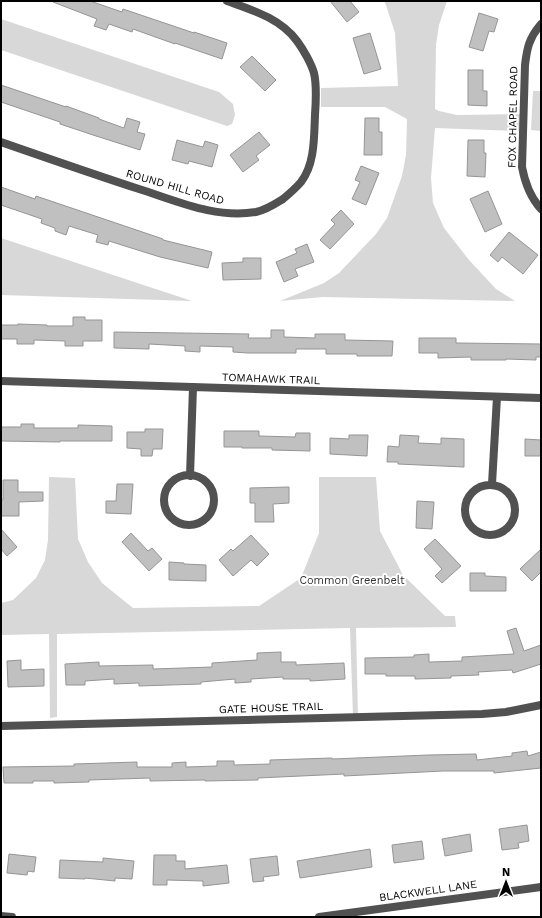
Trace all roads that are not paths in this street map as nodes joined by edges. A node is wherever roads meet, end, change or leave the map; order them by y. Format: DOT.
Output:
graph roads {
  1 [pos="227,1"];
  2 [pos="541,24"];
  3 [pos="1,142"];
  4 [pos="541,209"];
  5 [pos="1,381"];
  6 [pos="193,387"];
  7 [pos="497,397"];
  8 [pos="541,398"];
  9 [pos="190,476"];
  10 [pos="492,484"];
  11 [pos="541,705"];
  12 [pos="1,726"];
  13 [pos="541,887"];
  14 [pos="1,916"];
  15 [pos="12,917"];
  16 [pos="319,917"];
  1 -- 3 [label="street, ROUND HILL ROAD"];
  2 -- 4 [label="street, FOX CHAPEL ROAD"];
  5 -- 6 [label="street, TOMAHAWK TRAIL"];
  6 -- 7 [label="street, TOMAHAWK TRAIL"];
  6 -- 9 [label="street"];
  7 -- 8 [label="street, TOMAHAWK TRAIL"];
  7 -- 10 [label="street"];
  9 -- 9 [label="street"];
  10 -- 10 [label="street"];
  11 -- 12 [label="street, GATE HOUSE TRAIL"];
  13 -- 16 [label="street, BLACKWELL LANE"];
  14 -- 15 [label="street"];
}
